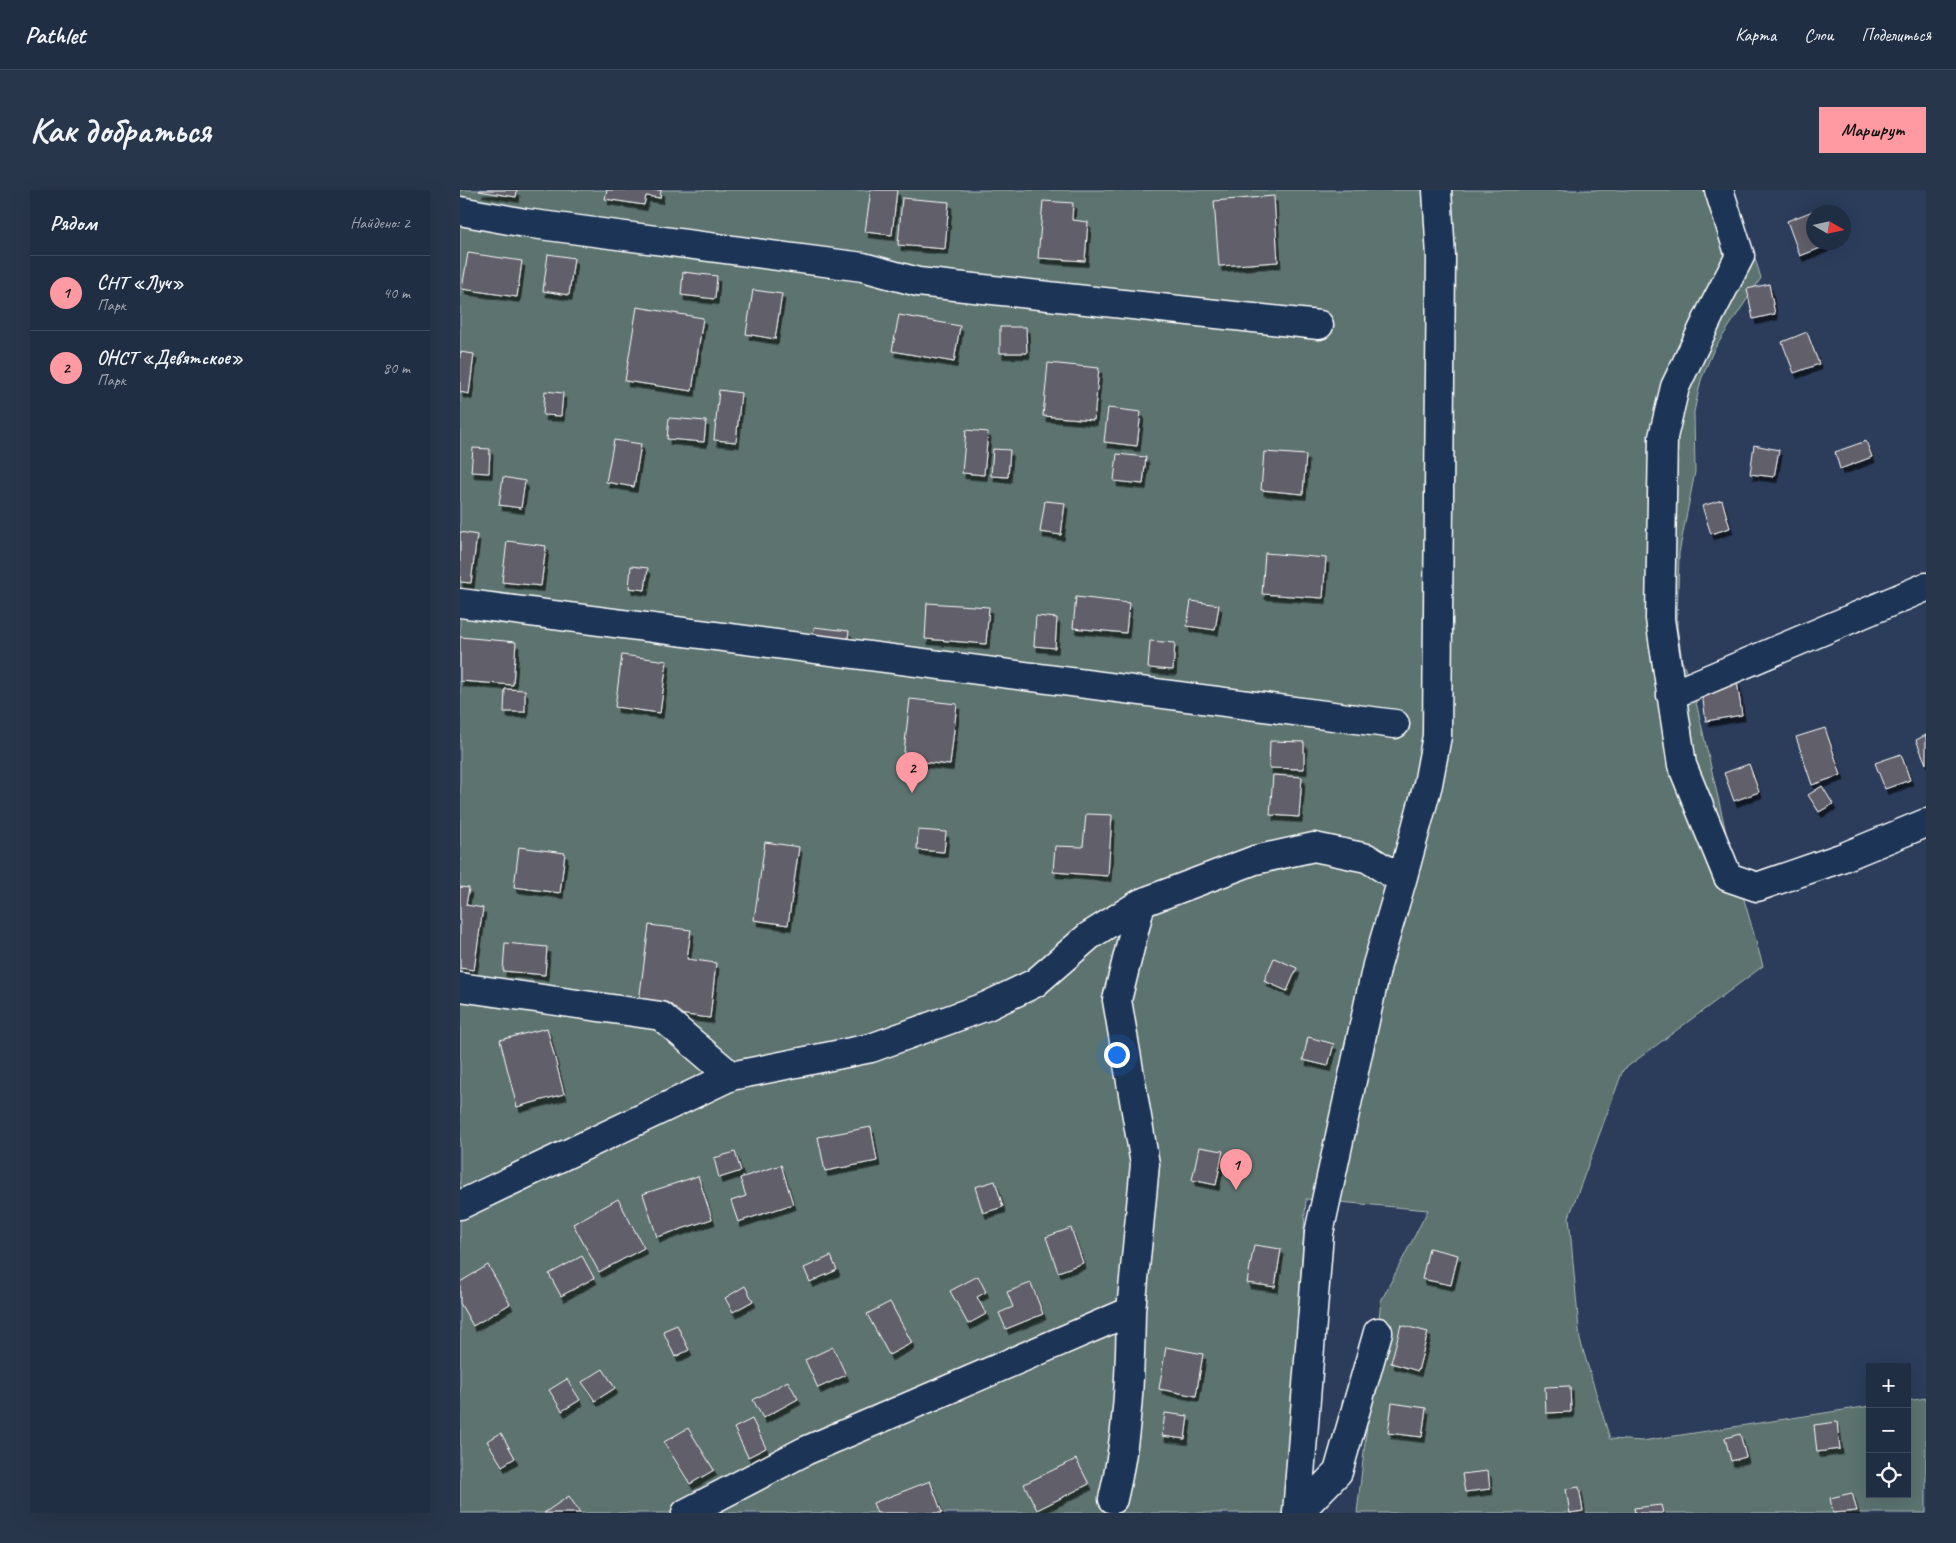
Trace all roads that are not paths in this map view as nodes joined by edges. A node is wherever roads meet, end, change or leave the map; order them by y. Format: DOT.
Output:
graph roads {
  1 [pos="1437,190"];
  2 [pos="1719,190"];
  3 [pos="460,211"];
  4 [pos="1319,325"];
  5 [pos="1926,587"];
  6 [pos="460,603"];
  7 [pos="1671,696"];
  8 [pos="1394,724"];
  9 [pos="1926,822"];
  10 [pos="1402,880"];
  11 [pos="1141,903"];
  12 [pos="460,987"];
  13 [pos="731,1076"];
  14 [pos="460,1205"];
  15 [pos="1131,1311"];
  16 [pos="1378,1332"];
  17 [pos="1113,1499"];
  18 [pos="686,1513"];
  19 [pos="1298,1513"];
  1 -- 10 [label="street"];
  2 -- 7 [label="street"];
  3 -- 4 [label="street"];
  5 -- 7 [label="street"];
  6 -- 8 [label="street"];
  7 -- 9 [label="street"];
  10 -- 11 [label="street"];
  10 -- 19 [label="street"];
  11 -- 13 [label="street"];
  11 -- 15 [label="street"];
  12 -- 13 [label="street"];
  13 -- 14 [label="street"];
  15 -- 17 [label="street"];
  15 -- 18 [label="street"];
  16 -- 19 [label="street"];
}
